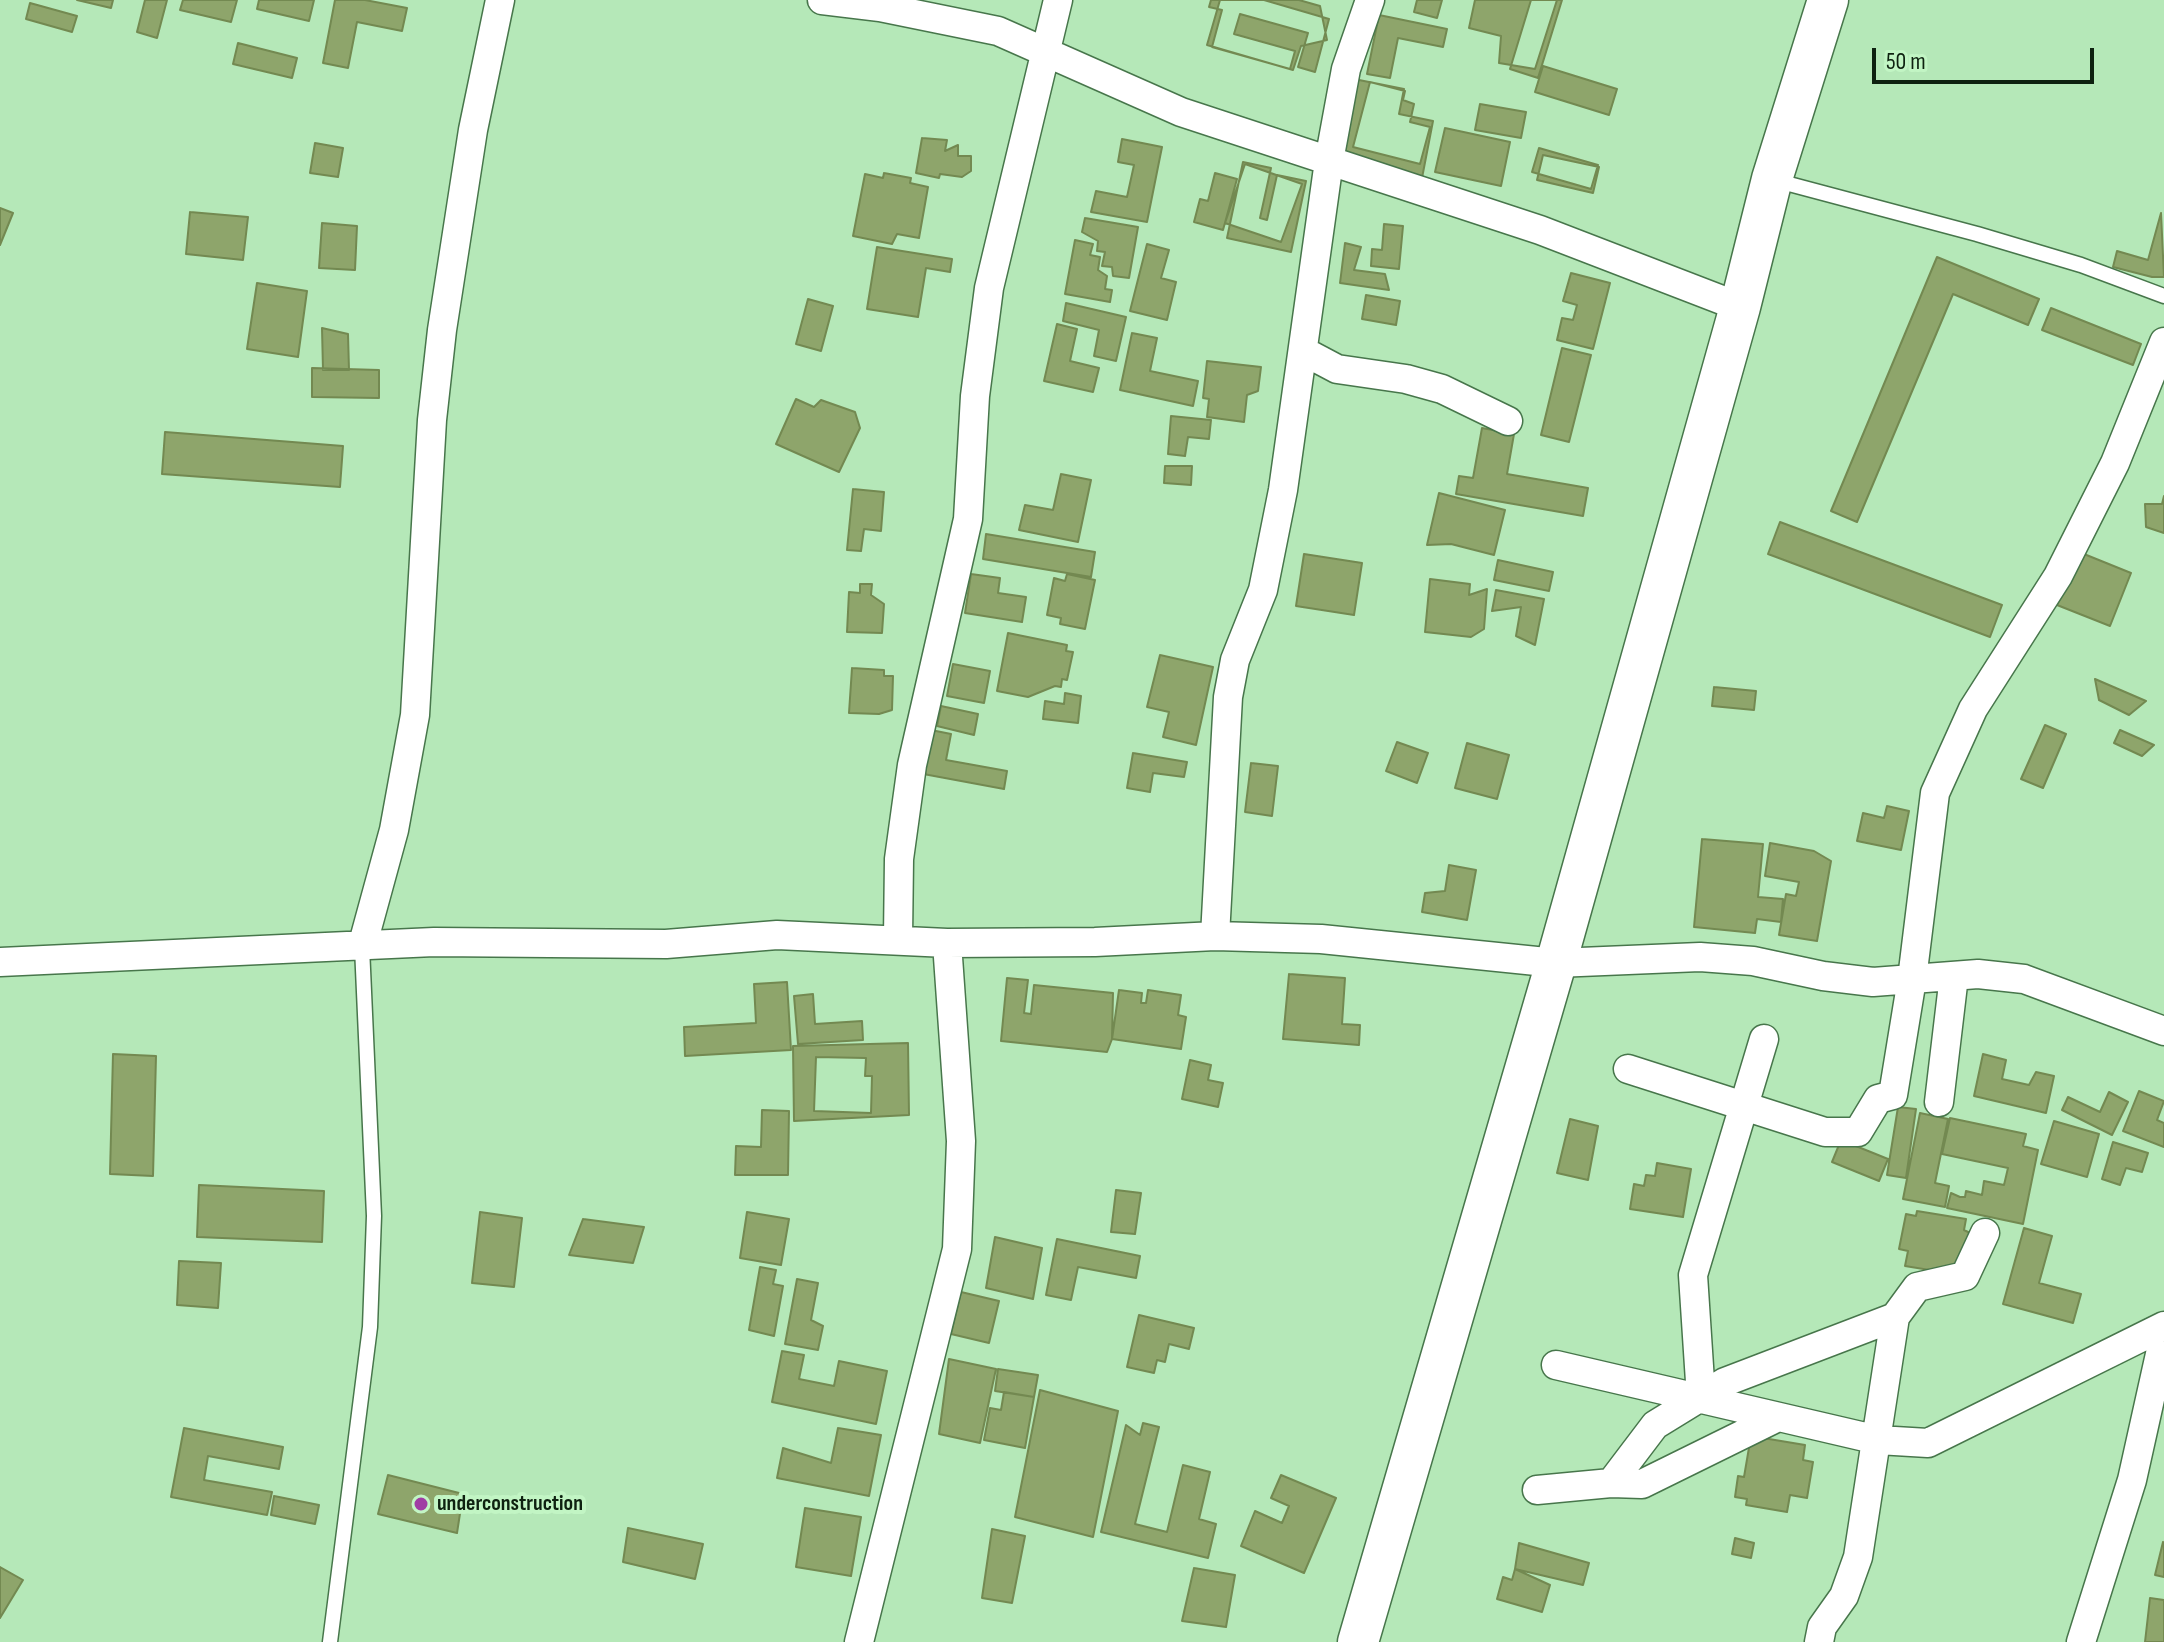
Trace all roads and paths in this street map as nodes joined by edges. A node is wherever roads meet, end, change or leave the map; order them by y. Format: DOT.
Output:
graph roads {
  1 [pos="500,0"];
  2 [pos="822,0"];
  3 [pos="1058,0"];
  4 [pos="1370,0"];
  5 [pos="1828,0"];
  6 [pos="1046,51"];
  7 [pos="1329,161"];
  8 [pos="1772,179"];
  9 [pos="2164,296"];
  10 [pos="1740,307"];
  11 [pos="2164,342"];
  12 [pos="1303,351"];
  13 [pos="1508,421"];
  14 [pos="1215,936"];
  15 [pos="898,938"];
  16 [pos="947,943"];
  17 [pos="362,947"];
  18 [pos="0,962"];
  19 [pos="1556,963"];
  20 [pos="1954,976"];
  21 [pos="1912,979"];
  22 [pos="2164,1031"];
  23 [pos="1764,1039"];
  24 [pos="1628,1069"];
  25 [pos="1939,1102"];
  26 [pos="1744,1106"];
  27 [pos="1985,1233"];
  28 [pos="1895,1317"];
  29 [pos="2164,1326"];
  30 [pos="2164,1336"];
  31 [pos="1556,1365"];
  32 [pos="1701,1397"];
  33 [pos="1778,1417"];
  34 [pos="1878,1440"];
  35 [pos="1611,1483"];
  36 [pos="1537,1490"];
  37 [pos="330,1642"];
  38 [pos="859,1642"];
  39 [pos="1358,1642"];
  40 [pos="1819,1642"];
  41 [pos="2081,1642"];
  1 -- 17 [label="street"];
  2 -- 6 [label="street"];
  3 -- 6 [label="street"];
  4 -- 7 [label="street"];
  5 -- 8 [label="main road"];
  6 -- 7 [label="street"];
  6 -- 15 [label="street"];
  7 -- 10 [label="street"];
  7 -- 12 [label="street"];
  8 -- 9 [label="lane"];
  8 -- 10 [label="main road"];
  10 -- 19 [label="main road"];
  11 -- 21 [label="street"];
  12 -- 13 [label="street"];
  12 -- 14 [label="street"];
  14 -- 16 [label="street"];
  14 -- 19 [label="street"];
  15 -- 16 [label="street"];
  15 -- 17 [label="street"];
  16 -- 38 [label="street"];
  17 -- 18 [label="street"];
  17 -- 37 [label="lane"];
  19 -- 21 [label="street"];
  19 -- 39 [label="main road"];
  20 -- 21 [label="street"];
  20 -- 22 [label="street"];
  20 -- 25 [label="street"];
  21 -- 26 [label="street"];
  23 -- 26 [label="street"];
  24 -- 26 [label="street"];
  26 -- 32 [label="street"];
  27 -- 28 [label="street"];
  28 -- 32 [label="street"];
  28 -- 34 [label="street"];
  29 -- 34 [label="street"];
  30 -- 41 [label="street"];
  31 -- 32 [label="street"];
  32 -- 33 [label="street"];
  32 -- 35 [label="street"];
  33 -- 34 [label="street"];
  33 -- 35 [label="street"];
  34 -- 40 [label="street"];
  35 -- 36 [label="street"];
}
